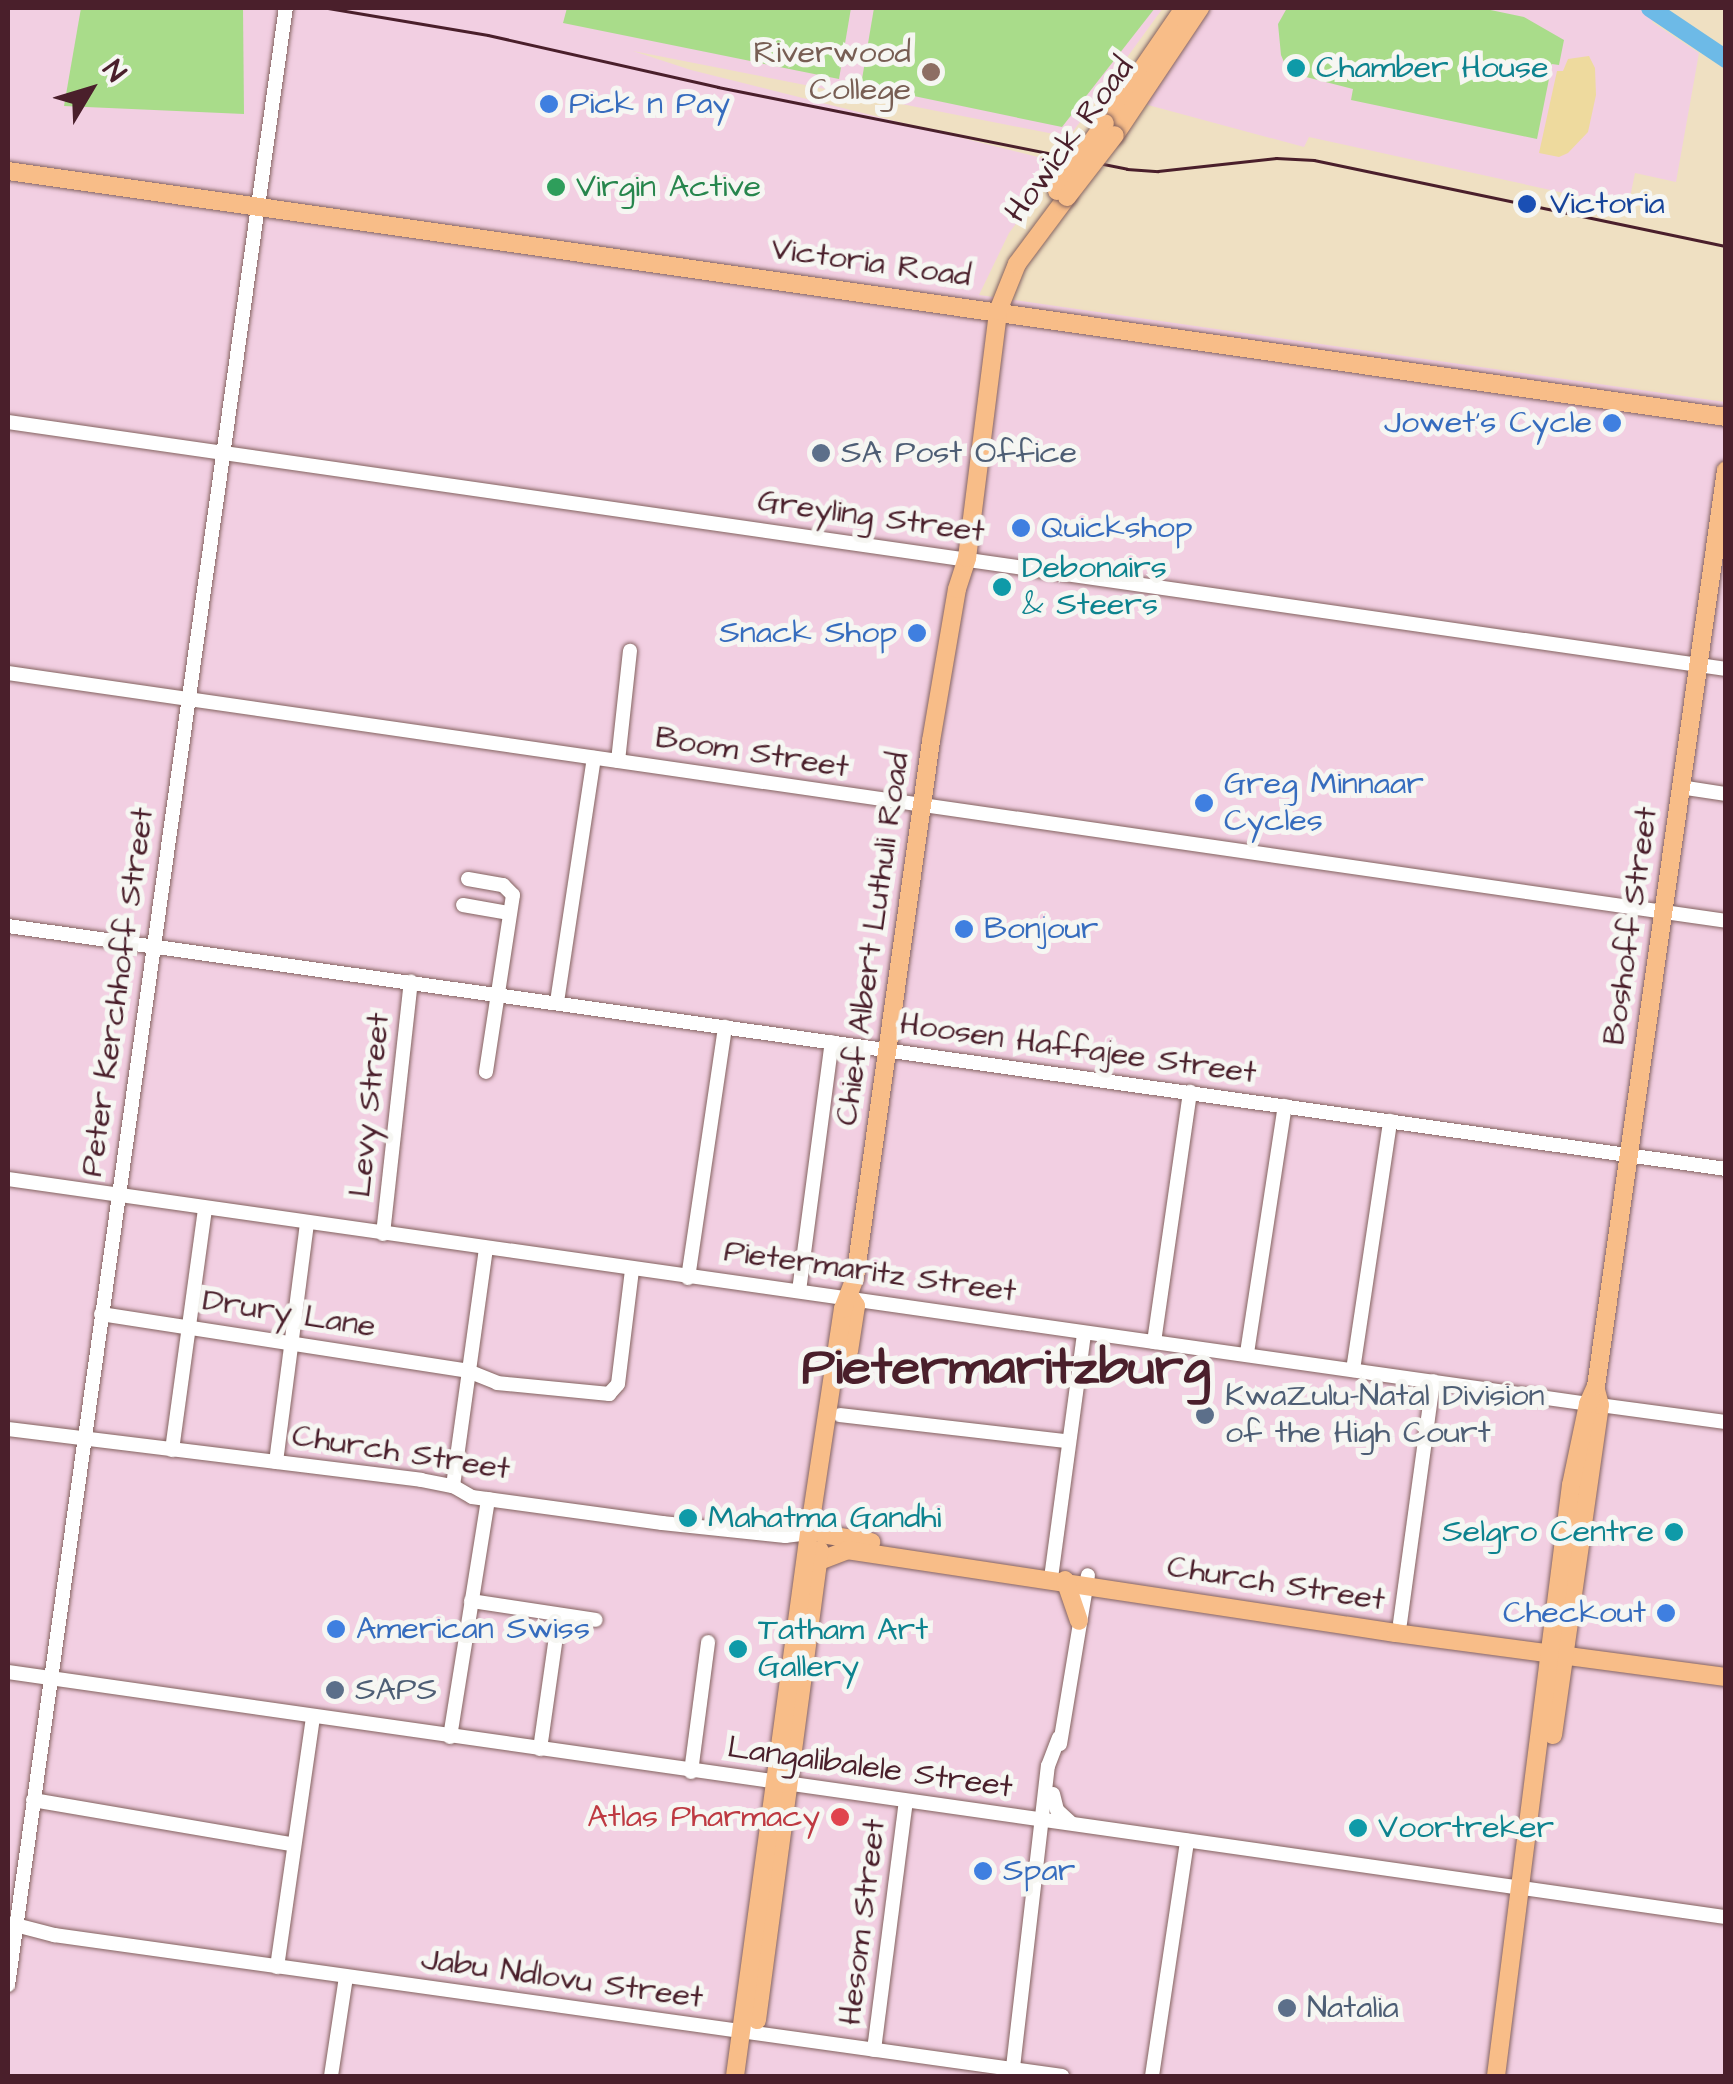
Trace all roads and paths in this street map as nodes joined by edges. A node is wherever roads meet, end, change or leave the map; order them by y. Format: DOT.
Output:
graph roads {
  1 [pos="1184,8"];
  2 [pos="1200,8"];
  3 [pos="285,15"];
  4 [pos="1110,129"];
  5 [pos="8,170"];
  6 [pos="255,206"];
  7 [pos="993,311"];
  8 [pos="1726,417"];
  9 [pos="8,422"];
  10 [pos="221,454"];
  11 [pos="1726,470"];
  12 [pos="961,557"];
  13 [pos="630,652"];
  14 [pos="1698,665"];
  15 [pos="1726,669"];
  16 [pos="8,673"];
  17 [pos="187,697"];
  18 [pos="594,758"];
  19 [pos="618,761"];
  20 [pos="1680,787"];
  21 [pos="1726,794"];
  22 [pos="921,807"];
  23 [pos="468,879"];
  24 [pos="463,905"];
  25 [pos="1664,912"];
  26 [pos="509,913"];
  27 [pos="1726,921"];
  28 [pos="8,926"];
  29 [pos="152,946"];
  30 [pos="410,982"];
  31 [pos="496,994"];
  32 [pos="557,1002"];
  33 [pos="726,1027"];
  34 [pos="832,1042"];
  35 [pos="886,1049"];
  36 [pos="486,1072"];
  37 [pos="1190,1092"];
  38 [pos="1285,1106"];
  39 [pos="1390,1121"];
  40 [pos="1629,1155"];
  41 [pos="1726,1169"];
  42 [pos="8,1179"];
  43 [pos="117,1195"];
  44 [pos="206,1209"];
  45 [pos="307,1223"];
  46 [pos="383,1234"];
  47 [pos="486,1248"];
  48 [pos="632,1270"];
  49 [pos="688,1278"];
  50 [pos="799,1291"];
  51 [pos="851,1298"];
  52 [pos="101,1314"];
  53 [pos="190,1327"];
  54 [pos="1084,1334"];
  55 [pos="290,1341"];
  56 [pos="1154,1342"];
  57 [pos="1247,1354"];
  58 [pos="1354,1370"];
  59 [pos="468,1371"];
  60 [pos="1432,1381"];
  61 [pos="1595,1399"];
  62 [pos="840,1415"];
  63 [pos="1726,1422"];
  64 [pos="8,1429"];
  65 [pos="84,1440"];
  66 [pos="1066,1441"];
  67 [pos="172,1450"];
  68 [pos="276,1462"];
  69 [pos="452,1486"];
  70 [pos="488,1499"];
  71 [pos="814,1544"];
  72 [pos="1056,1576"];
  73 [pos="1087,1580"];
  74 [pos="472,1601"];
  75 [pos="558,1615"];
  76 [pos="596,1620"];
  77 [pos="1080,1620"];
  78 [pos="1400,1623"];
  79 [pos="708,1642"];
  80 [pos="1559,1651"];
  81 [pos="1726,1668"];
  82 [pos="8,1672"];
  83 [pos="1726,1677"];
  84 [pos="50,1678"];
  85 [pos="313,1717"];
  86 [pos="450,1737"];
  87 [pos="1060,1738"];
  88 [pos="540,1750"];
  89 [pos="691,1772"];
  90 [pos="784,1783"];
  91 [pos="1053,1794"];
  92 [pos="33,1800"];
  93 [pos="906,1801"];
  94 [pos="1044,1822"];
  95 [pos="1072,1824"];
  96 [pos="1186,1841"];
  97 [pos="292,1844"];
  98 [pos="1525,1889"];
  99 [pos="1726,1917"];
  100 [pos="11,1931"];
  101 [pos="278,1967"];
  102 [pos="346,1977"];
  103 [pos="8,1985"];
  104 [pos="749,2034"];
  105 [pos="874,2050"];
  106 [pos="1012,2072"];
  107 [pos="331,2076"];
  108 [pos="735,2076"];
  109 [pos="747,2076"];
  110 [pos="1062,2076"];
  111 [pos="1152,2076"];
  112 [pos="1496,2076"];
  1 -- 4 [label="main road, Howick Road"];
  2 -- 4 [label="main road, Howick Road"];
  3 -- 6 [label="street, Peter Kerchhoff Street"];
  4 -- 7 [label="main road, Howick Road, bridge"];
  5 -- 6 [label="main road, Victoria Road"];
  6 -- 7 [label="main road, Victoria Road"];
  6 -- 10 [label="street, Peter Kerchhoff Street"];
  7 -- 8 [label="main road, Victoria Road"];
  7 -- 12 [label="main road, Chief Albert Luthuli Road"];
  9 -- 10 [label="street, Greyling Street"];
  10 -- 12 [label="street, Greyling Street"];
  10 -- 17 [label="street, Peter Kerchhoff Street"];
  11 -- 14 [label="main road, Boshoff Street"];
  12 -- 14 [label="street, Greyling Street"];
  12 -- 22 [label="main road, Chief Albert Luthuli Road"];
  13 -- 19 [label="street"];
  14 -- 15 [label="street, Greyling Street"];
  14 -- 20 [label="main road, Boshoff Street"];
  16 -- 17 [label="street, Boom Street"];
  17 -- 18 [label="street, Boom Street"];
  17 -- 29 [label="street, Peter Kerchhoff Street"];
  18 -- 19 [label="street, Boom Street"];
  18 -- 32 [label="street"];
  19 -- 22 [label="street, Boom Street"];
  20 -- 21 [label="street"];
  20 -- 25 [label="main road, Boshoff Street"];
  22 -- 25 [label="street, Boom Street"];
  22 -- 35 [label="main road, Chief Albert Luthuli Road"];
  23 -- 26 [label="street"];
  24 -- 26 [label="street"];
  25 -- 27 [label="street, Boom Street"];
  25 -- 40 [label="main road, Boshoff Street"];
  26 -- 31 [label="street"];
  28 -- 29 [label="street, Hoosen Haffajee Street"];
  29 -- 30 [label="street, Hoosen Haffajee Street"];
  29 -- 43 [label="street, Peter Kerchhoff Street"];
  30 -- 31 [label="street, Hoosen Haffajee Street"];
  30 -- 46 [label="street, Levy Street"];
  31 -- 32 [label="street, Hoosen Haffajee Street"];
  31 -- 36 [label="street"];
  32 -- 33 [label="street, Hoosen Haffajee Street"];
  33 -- 34 [label="street, Hoosen Haffajee Street"];
  33 -- 49 [label="street"];
  34 -- 35 [label="street, Hoosen Haffajee Street"];
  34 -- 50 [label="street"];
  35 -- 37 [label="street, Hoosen Haffajee Street"];
  35 -- 51 [label="main road, Chief Albert Luthuli Road"];
  37 -- 38 [label="street, Hoosen Haffajee Street"];
  37 -- 56 [label="street"];
  38 -- 39 [label="street, Hoosen Haffajee Street"];
  38 -- 57 [label="street"];
  39 -- 40 [label="street, Hoosen Haffajee Street"];
  39 -- 58 [label="street"];
  40 -- 41 [label="street, Hoosen Haffajee Street"];
  40 -- 61 [label="main road, Boshoff Street"];
  42 -- 43 [label="street, Pietermaritz Street"];
  43 -- 44 [label="street, Pietermaritz Street"];
  43 -- 52 [label="street, Peter Kerchhoff Street"];
  44 -- 45 [label="street, Pietermaritz Street"];
  44 -- 53 [label="street"];
  45 -- 46 [label="street, Pietermaritz Street"];
  45 -- 55 [label="street"];
  46 -- 47 [label="street, Pietermaritz Street"];
  47 -- 48 [label="street, Pietermaritz Street"];
  47 -- 59 [label="street"];
  48 -- 49 [label="street, Pietermaritz Street"];
  48 -- 59 [label="street, Drury Lane"];
  49 -- 50 [label="street, Pietermaritz Street"];
  50 -- 51 [label="street, Pietermaritz Street"];
  51 -- 54 [label="street, Pietermaritz Street"];
  51 -- 62 [label="main road, Chief Albert Luthuli Road"];
  51 -- 71 [label="main road, Chief Albert Luthuli Road"];
  52 -- 53 [label="street, Drury Lane"];
  52 -- 65 [label="street, Peter Kerchhoff Street"];
  53 -- 55 [label="street, Drury Lane"];
  53 -- 67 [label="street"];
  54 -- 56 [label="street, Pietermaritz Street"];
  54 -- 66 [label="street"];
  55 -- 59 [label="street, Drury Lane"];
  55 -- 68 [label="street"];
  56 -- 57 [label="street, Pietermaritz Street"];
  57 -- 58 [label="street, Pietermaritz Street"];
  58 -- 60 [label="street, Pietermaritz Street"];
  59 -- 69 [label="street"];
  60 -- 61 [label="street, Pietermaritz Street"];
  60 -- 78 [label="street"];
  61 -- 63 [label="street, Pietermaritz Street"];
  61 -- 80 [label="main road, Boshoff Street"];
  62 -- 66 [label="street"];
  62 -- 71 [label="main road, Chief Albert Luthuli Road"];
  64 -- 65 [label="street, Church Street"];
  65 -- 67 [label="street, Church Street"];
  65 -- 84 [label="street, Peter Kerchhoff Street"];
  66 -- 72 [label="street"];
  67 -- 68 [label="street, Church Street"];
  68 -- 69 [label="street, Church Street"];
  69 -- 70 [label="street, Church Street"];
  70 -- 71 [label="street, Church Street"];
  70 -- 74 [label="street"];
  71 -- 72 [label="main road, Church Street"];
  71 -- 72 [label="main road, Church Street"];
  71 -- 90 [label="main road, Chief Albert Luthuli Road"];
  72 -- 73 [label="main road, Church Street"];
  72 -- 77 [label="main road"];
  73 -- 77 [label="street"];
  73 -- 78 [label="main road, Church Street"];
  73 -- 80 [label="main road, Church Street"];
  74 -- 75 [label="street"];
  74 -- 86 [label="street"];
  75 -- 76 [label="street"];
  75 -- 88 [label="street"];
  77 -- 87 [label="street"];
  78 -- 80 [label="main road, Church Street"];
  79 -- 89 [label="street"];
  80 -- 81 [label="main road, Church Street"];
  80 -- 83 [label="main road, Church Street"];
  80 -- 98 [label="main road, Boshoff Street"];
  82 -- 84 [label="street, Langalibalele Street"];
  84 -- 85 [label="street, Langalibalele Street"];
  84 -- 92 [label="street, Peter Kerchhoff Street"];
  85 -- 86 [label="street, Langalibalele Street"];
  85 -- 97 [label="street"];
  86 -- 88 [label="street, Langalibalele Street"];
  87 -- 91 [label="street"];
  87 -- 94 [label="street"];
  88 -- 89 [label="street, Langalibalele Street"];
  89 -- 90 [label="street, Langalibalele Street"];
  90 -- 93 [label="street, Langalibalele Street"];
  90 -- 104 [label="main road, Chief Albert Luthuli Road"];
  91 -- 94 [label="street"];
  91 -- 95 [label="street"];
  92 -- 97 [label="street"];
  92 -- 100 [label="street, Peter Kerchhoff Street"];
  93 -- 94 [label="street, Langalibalele Street"];
  93 -- 105 [label="street, Hesom Street"];
  94 -- 95 [label="street, Langalibalele Street"];
  94 -- 106 [label="street"];
  95 -- 96 [label="street, Langalibalele Street"];
  96 -- 98 [label="street, Langalibalele Street"];
  96 -- 111 [label="street"];
  97 -- 101 [label="street"];
  98 -- 99 [label="street, Langalibalele Street"];
  98 -- 112 [label="main road, Boshoff Street"];
  100 -- 101 [label="street, Jabu Ndlovu Street"];
  100 -- 103 [label="street, Peter Kerchhoff Street"];
  101 -- 102 [label="street, Jabu Ndlovu Street"];
  102 -- 104 [label="street, Jabu Ndlovu Street"];
  102 -- 107 [label="street"];
  104 -- 105 [label="street, Jabu Ndlovu Street"];
  104 -- 108 [label="main road, Chief Albert Luthuli Road"];
  104 -- 109 [label="main road, Chief Albert Luthuli Road"];
  105 -- 106 [label="street, Jabu Ndlovu Street"];
  106 -- 110 [label="street, Jabu Ndlovu Street"];
}
